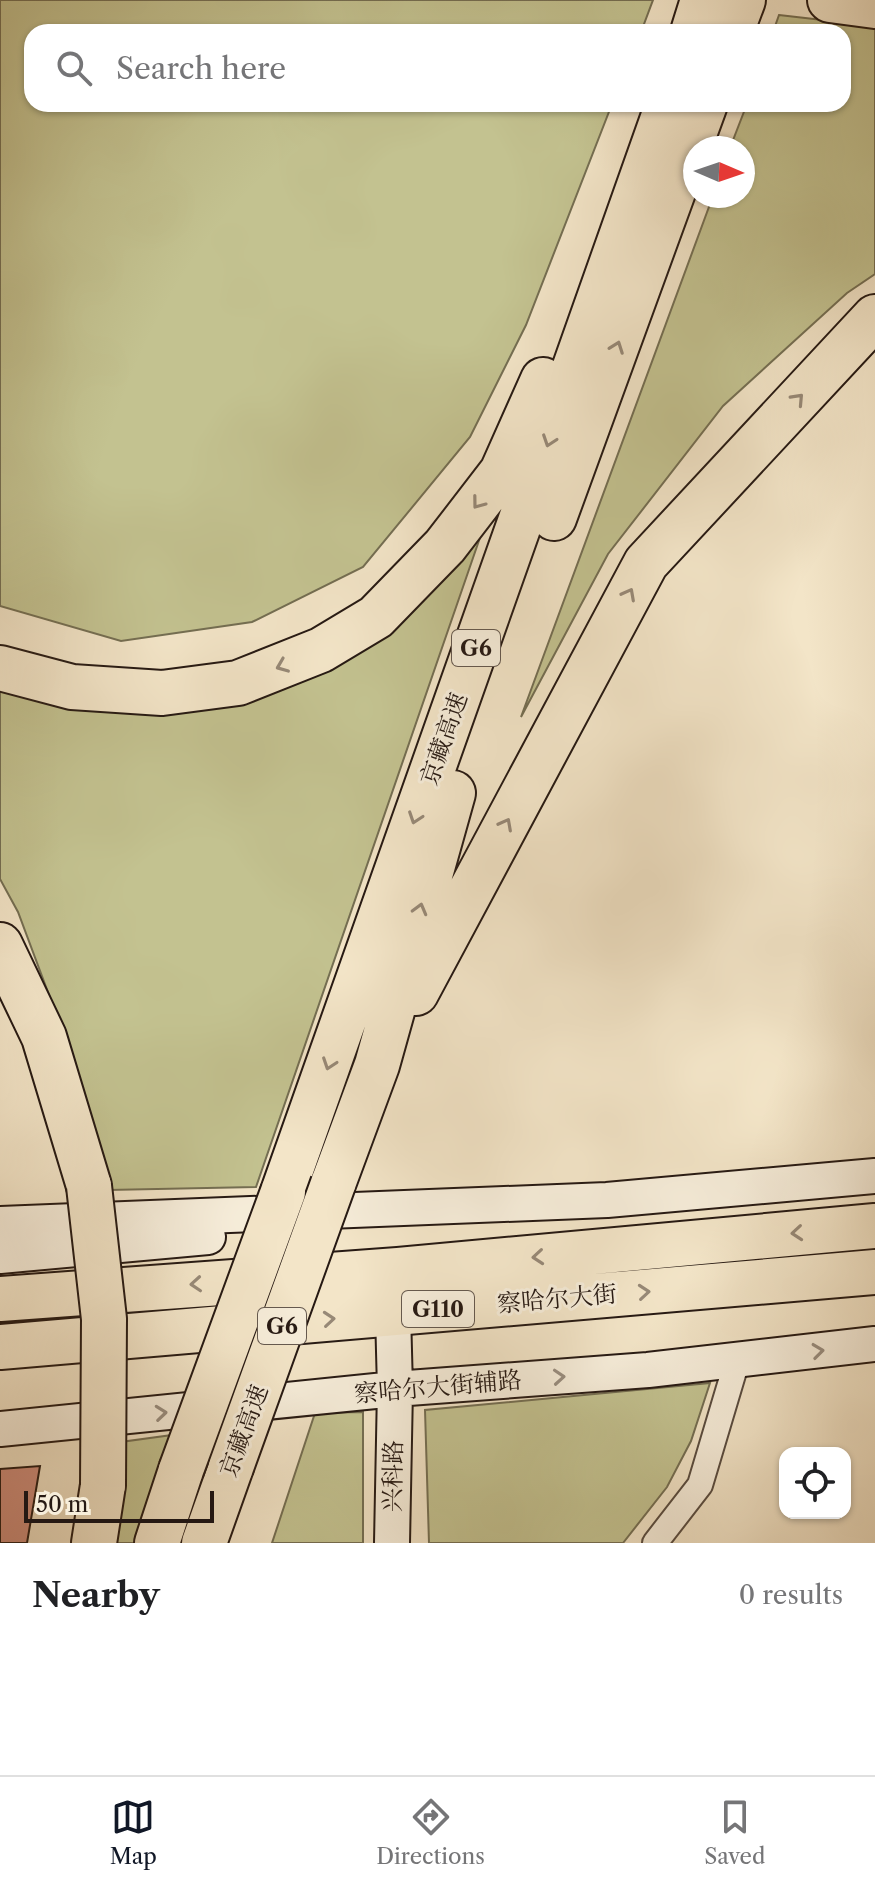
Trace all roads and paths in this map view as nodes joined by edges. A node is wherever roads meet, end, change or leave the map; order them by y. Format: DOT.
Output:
graph roads {
  1 [pos="703,0"];
  2 [pos="743,0"];
  3 [pos="830,0"];
  4 [pos="875,6"];
  5 [pos="696,24"];
  6 [pos="734,24"];
  7 [pos="664,112"];
  8 [pos="665,112"];
  9 [pos="702,112"];
  10 [pos="875,317"];
  11 [pos="0,668"];
  12 [pos="0,945"];
  13 [pos="377,1065"];
  14 [pos="875,1176"];
  15 [pos="607,1200"];
  16 [pos="0,1224"];
  17 [pos="875,1226"];
  18 [pos="0,1256"];
  19 [pos="875,1272"];
  20 [pos="0,1299"];
  21 [pos="393,1313"];
  22 [pos="875,1344"];
  23 [pos="0,1347"];
  24 [pos="737,1361"];
  25 [pos="395,1389"];
  26 [pos="0,1429"];
  27 [pos="94,1543"];
  28 [pos="157,1543"];
  29 [pos="204,1543"];
  30 [pos="392,1543"];
  31 [pos="655,1543"];
  1 -- 5 [label="highway"];
  2 -- 6 [label="highway"];
  3 -- 4 [label="highway"];
  7 -- 11 [label="highway, one-way"];
  8 -- 28 [label="highway, 京藏高速 / G6, one-way, bridge"];
  13 -- 9 [label="highway, 京藏高速 / G6, one-way"];
  13 -- 10 [label="highway, one-way"];
  12 -- 27 [label="highway, bridge"];
  13 -- 29 [label="highway, 京藏高速 / G6, bridge"];
  14 -- 15 [label="main road"];
  15 -- 16 [label="main road"];
  15 -- 18 [label="main road"];
  17 -- 20 [label="highway, 察哈尔大街 / G110, one-way"];
  21 -- 19 [label="highway, 察哈尔大街 / G110, one-way"];
  23 -- 21 [label="highway, 察哈尔大街 / G110, one-way"];
  21 -- 25 [label="main road, 兴科路"];
  24 -- 22 [label="main road, 察哈尔大街辅路, one-way"];
  25 -- 24 [label="main road, 察哈尔大街辅路, one-way"];
  24 -- 31 [label="street"];
  26 -- 25 [label="main road, 察哈尔大街辅路, one-way"];
  25 -- 30 [label="main road, 兴科路"];
}
